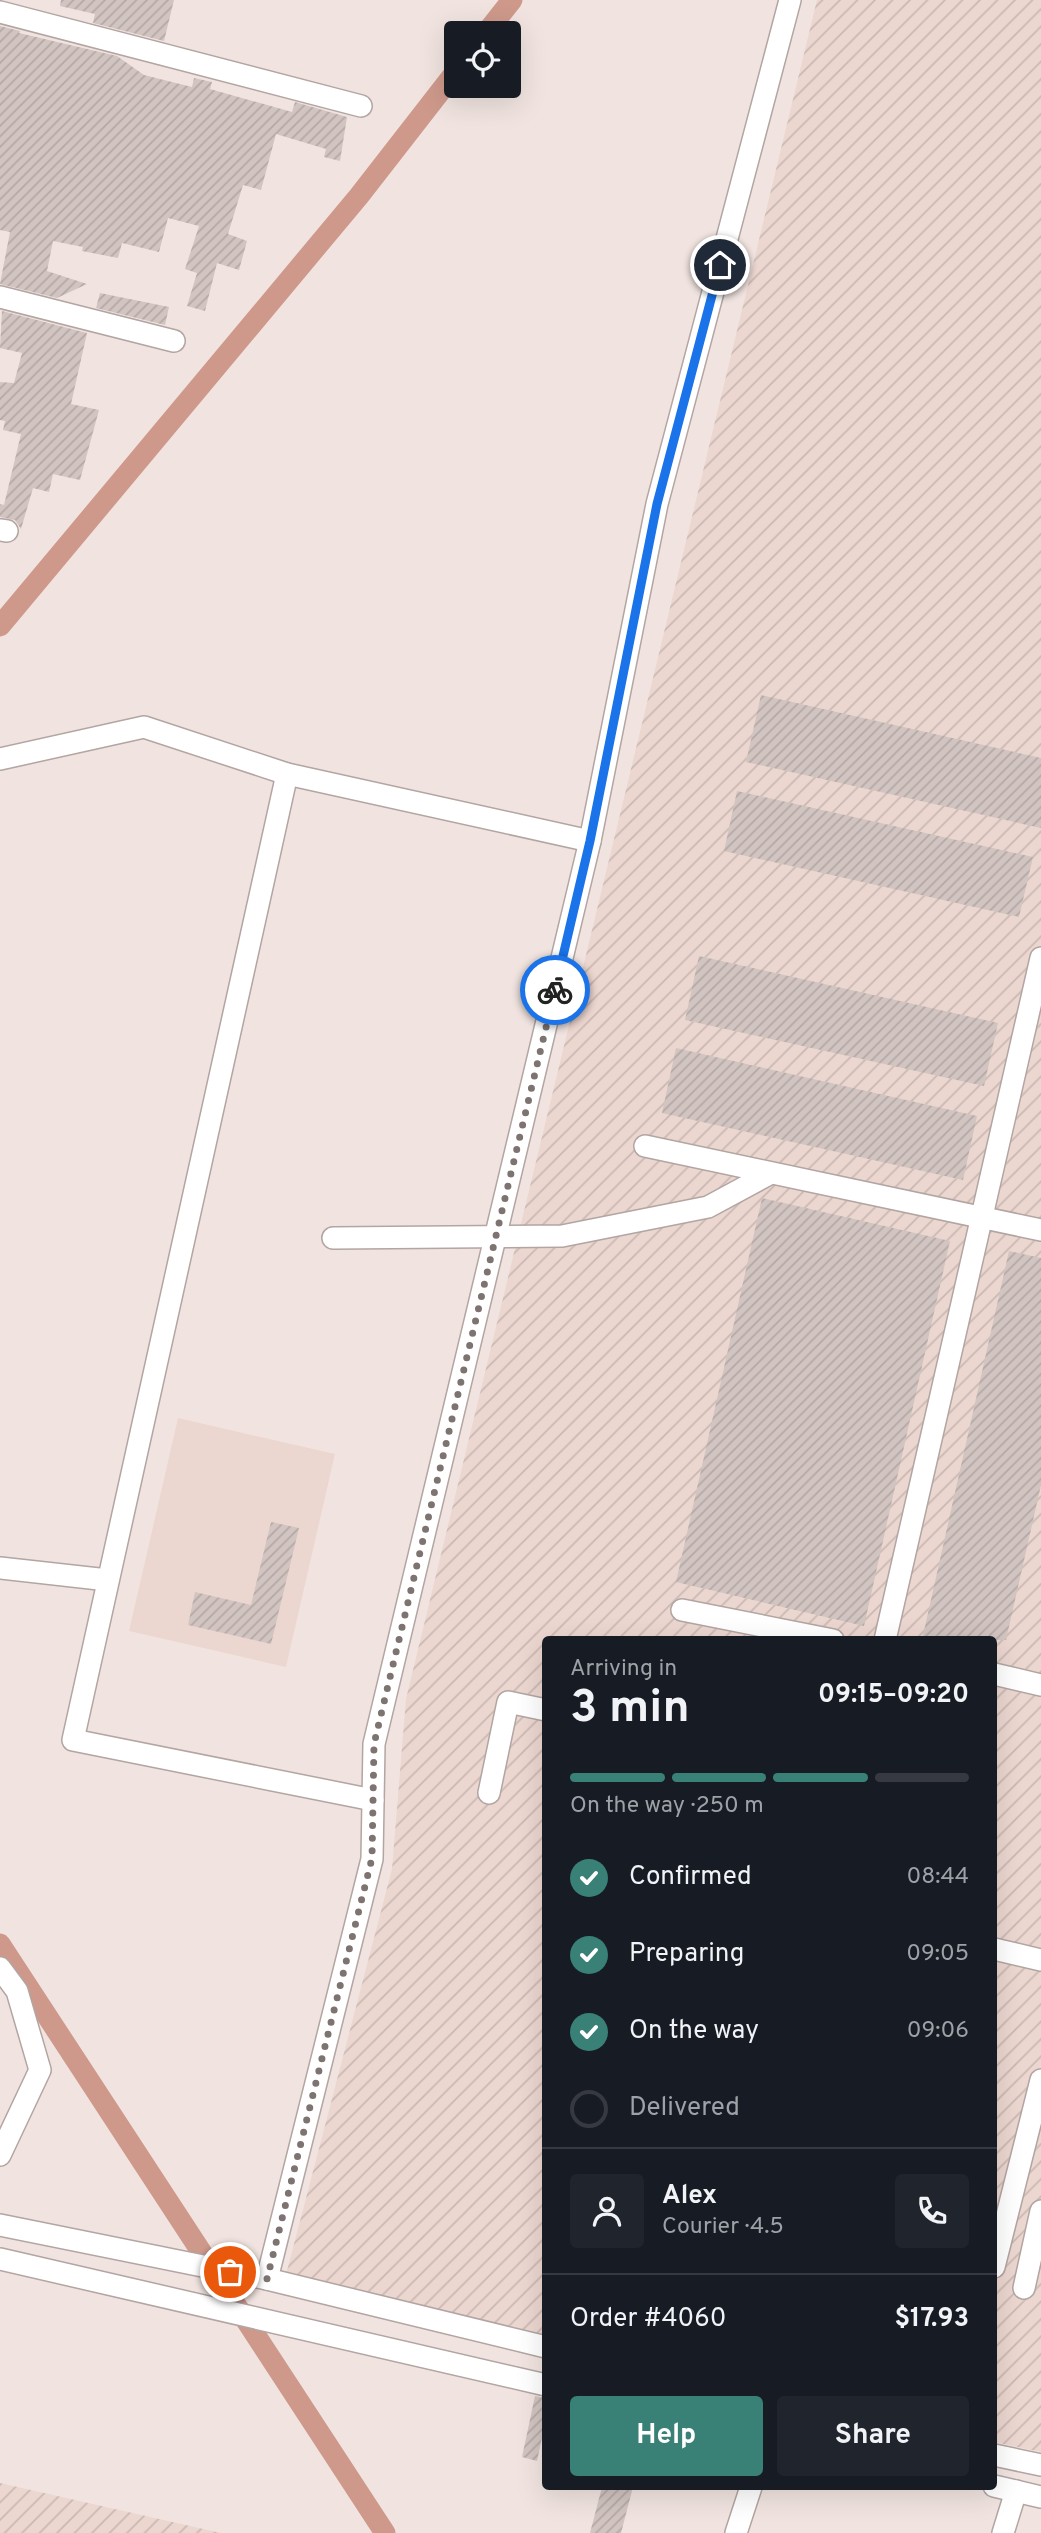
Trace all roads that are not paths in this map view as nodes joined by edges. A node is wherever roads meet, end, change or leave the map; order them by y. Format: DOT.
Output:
graph roads {
  1 [pos="790,0"];
  2 [pos="0,12"];
  3 [pos="360,106"];
  4 [pos="0,297"];
  5 [pos="174,341"];
  6 [pos="0,760"];
  7 [pos="287,774"];
  8 [pos="590,841"];
  9 [pos="1041,958"];
  10 [pos="645,1146"];
  11 [pos="771,1173"];
  12 [pos="981,1219"];
  13 [pos="1041,1230"];
  14 [pos="496,1237"];
  15 [pos="333,1238"];
  16 [pos="0,1568"];
  17 [pos="108,1580"];
  18 [pos="682,1610"];
  19 [pos="813,1636"];
  20 [pos="886,1636"];
  21 [pos="997,1675"];
  22 [pos="1041,1685"];
  23 [pos="542,1709"];
  24 [pos="489,1793"];
  25 [pos="373,1800"];
  26 [pos="997,1950"];
  27 [pos="1041,1960"];
  28 [pos="0,1968"];
  29 [pos="1041,2080"];
  30 [pos="0,2155"];
  31 [pos="1041,2211"];
  32 [pos="0,2225"];
  33 [pos="997,2255"];
  34 [pos="0,2259"];
  35 [pos="267,2279"];
  36 [pos="1024,2288"];
  37 [pos="542,2346"];
  38 [pos="542,2384"];
  39 [pos="997,2456"];
  40 [pos="1041,2465"];
  41 [pos="997,2487"];
  42 [pos="750,2490"];
  43 [pos="1016,2491"];
  44 [pos="1041,2497"];
  45 [pos="736,2533"];
  46 [pos="1003,2533"];
  1 -- 8 [label="street"];
  2 -- 3 [label="street"];
  4 -- 5 [label="street"];
  6 -- 7 [label="street"];
  7 -- 8 [label="street"];
  7 -- 17 [label="street"];
  8 -- 14 [label="street"];
  9 -- 12 [label="street"];
  10 -- 11 [label="street"];
  11 -- 12 [label="street"];
  11 -- 14 [label="street"];
  12 -- 13 [label="street"];
  12 -- 20 [label="street"];
  14 -- 15 [label="street"];
  14 -- 25 [label="street"];
  16 -- 17 [label="street"];
  17 -- 25 [label="street"];
  18 -- 19 [label="street"];
  21 -- 22 [label="street"];
  23 -- 24 [label="street"];
  25 -- 35 [label="street"];
  26 -- 27 [label="street"];
  28 -- 30 [label="street"];
  29 -- 33 [label="street"];
  31 -- 36 [label="street"];
  32 -- 35 [label="street"];
  34 -- 38 [label="street"];
  35 -- 37 [label="street"];
  39 -- 40 [label="street"];
  41 -- 43 [label="street"];
  42 -- 45 [label="street"];
  43 -- 44 [label="street"];
  43 -- 46 [label="street"];
}
